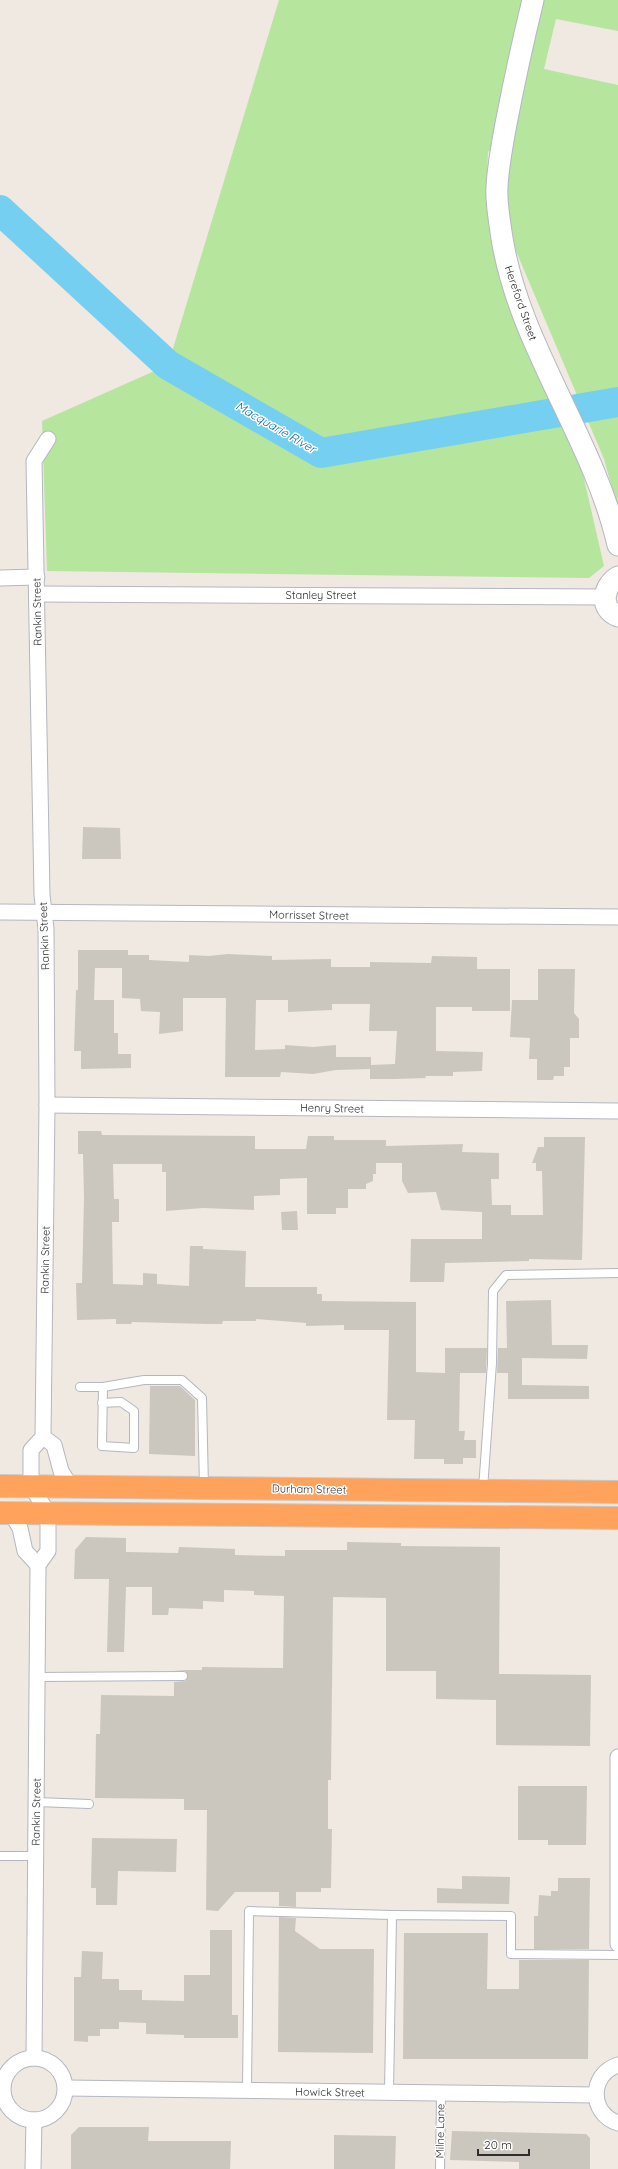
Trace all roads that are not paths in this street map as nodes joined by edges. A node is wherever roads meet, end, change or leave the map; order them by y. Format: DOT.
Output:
graph roads {
  1 [pos="533,0"];
  2 [pos="48,439"];
  3 [pos="618,545"];
  4 [pos="37,577"];
  5 [pos="618,577"];
  6 [pos="0,578"];
  7 [pos="37,594"];
  8 [pos="605,597"];
  9 [pos="618,616"];
  10 [pos="0,912"];
  11 [pos="44,913"];
  12 [pos="618,918"];
  13 [pos="47,1105"];
  14 [pos="618,1111"];
  15 [pos="618,1273"];
  16 [pos="80,1386"];
  17 [pos="103,1387"];
  18 [pos="102,1403"];
  19 [pos="43,1437"];
  20 [pos="0,1486"];
  21 [pos="31,1486"];
  22 [pos="72,1487"];
  23 [pos="204,1488"];
  24 [pos="483,1491"];
  25 [pos="618,1492"];
  26 [pos="6,1513"];
  27 [pos="48,1513"];
  28 [pos="618,1518"];
  29 [pos="38,1565"];
  30 [pos="183,1676"];
  31 [pos="38,1677"];
  32 [pos="618,1756"];
  33 [pos="37,1802"];
  34 [pos="88,1804"];
  35 [pos="0,1856"];
  36 [pos="35,1856"];
  37 [pos="392,1915"];
  38 [pos="618,1944"];
  39 [pos="618,1955"];
  40 [pos="34,2058"];
  41 [pos="618,2065"];
  42 [pos="2,2086"];
  43 [pos="66,2088"];
  44 [pos="247,2090"];
  45 [pos="390,2092"];
  46 [pos="441,2093"];
  47 [pos="595,2095"];
  48 [pos="34,2120"];
  49 [pos="618,2123"];
  50 [pos="33,2169"];
  51 [pos="440,2169"];
  1 -- 3 [label="main road, Hereford Street"];
  2 -- 4 [label="street, Rankin Street"];
  4 -- 6 [label="street"];
  4 -- 7 [label="street, Rankin Street"];
  5 -- 8 [label="main road"];
  7 -- 8 [label="street, Stanley Street"];
  7 -- 11 [label="street, Rankin Street"];
  8 -- 9 [label="main road"];
  10 -- 11 [label="street, Morrisset Street"];
  11 -- 12 [label="street, Morrisset Street"];
  11 -- 13 [label="street, Rankin Street"];
  13 -- 14 [label="street, Henry Street"];
  13 -- 19 [label="street, Rankin Street"];
  15 -- 24 [label="lane"];
  16 -- 17 [label="lane"];
  17 -- 18 [label="lane"];
  17 -- 23 [label="lane"];
  18 -- 18 [label="lane"];
  19 -- 21 [label="street"];
  19 -- 22 [label="street"];
  20 -- 21 [label="highway, Durham Street"];
  21 -- 22 [label="highway, Durham Street"];
  21 -- 27 [label="street"];
  22 -- 23 [label="highway, Durham Street"];
  23 -- 24 [label="highway, Durham Street"];
  24 -- 25 [label="highway, Durham Street"];
  26 -- 27 [label="highway"];
  26 -- 29 [label="street"];
  27 -- 28 [label="highway"];
  27 -- 29 [label="street"];
  29 -- 31 [label="street, Rankin Street"];
  30 -- 31 [label="lane"];
  31 -- 33 [label="street, Rankin Street"];
  32 -- 38 [label="street"];
  33 -- 34 [label="lane"];
  33 -- 36 [label="street, Rankin Street"];
  35 -- 36 [label="lane"];
  36 -- 40 [label="street, Rankin Street"];
  37 -- 39 [label="lane"];
  37 -- 44 [label="lane"];
  37 -- 45 [label="lane"];
  40 -- 42 [label="street"];
  40 -- 43 [label="street"];
  41 -- 47 [label="street"];
  42 -- 48 [label="street"];
  43 -- 44 [label="street, Howick Street"];
  43 -- 48 [label="street"];
  44 -- 45 [label="street, Howick Street"];
  45 -- 46 [label="street, Howick Street"];
  46 -- 47 [label="street, Howick Street"];
  46 -- 51 [label="lane, Milne Lane"];
  47 -- 49 [label="street"];
  48 -- 50 [label="street"];
}
